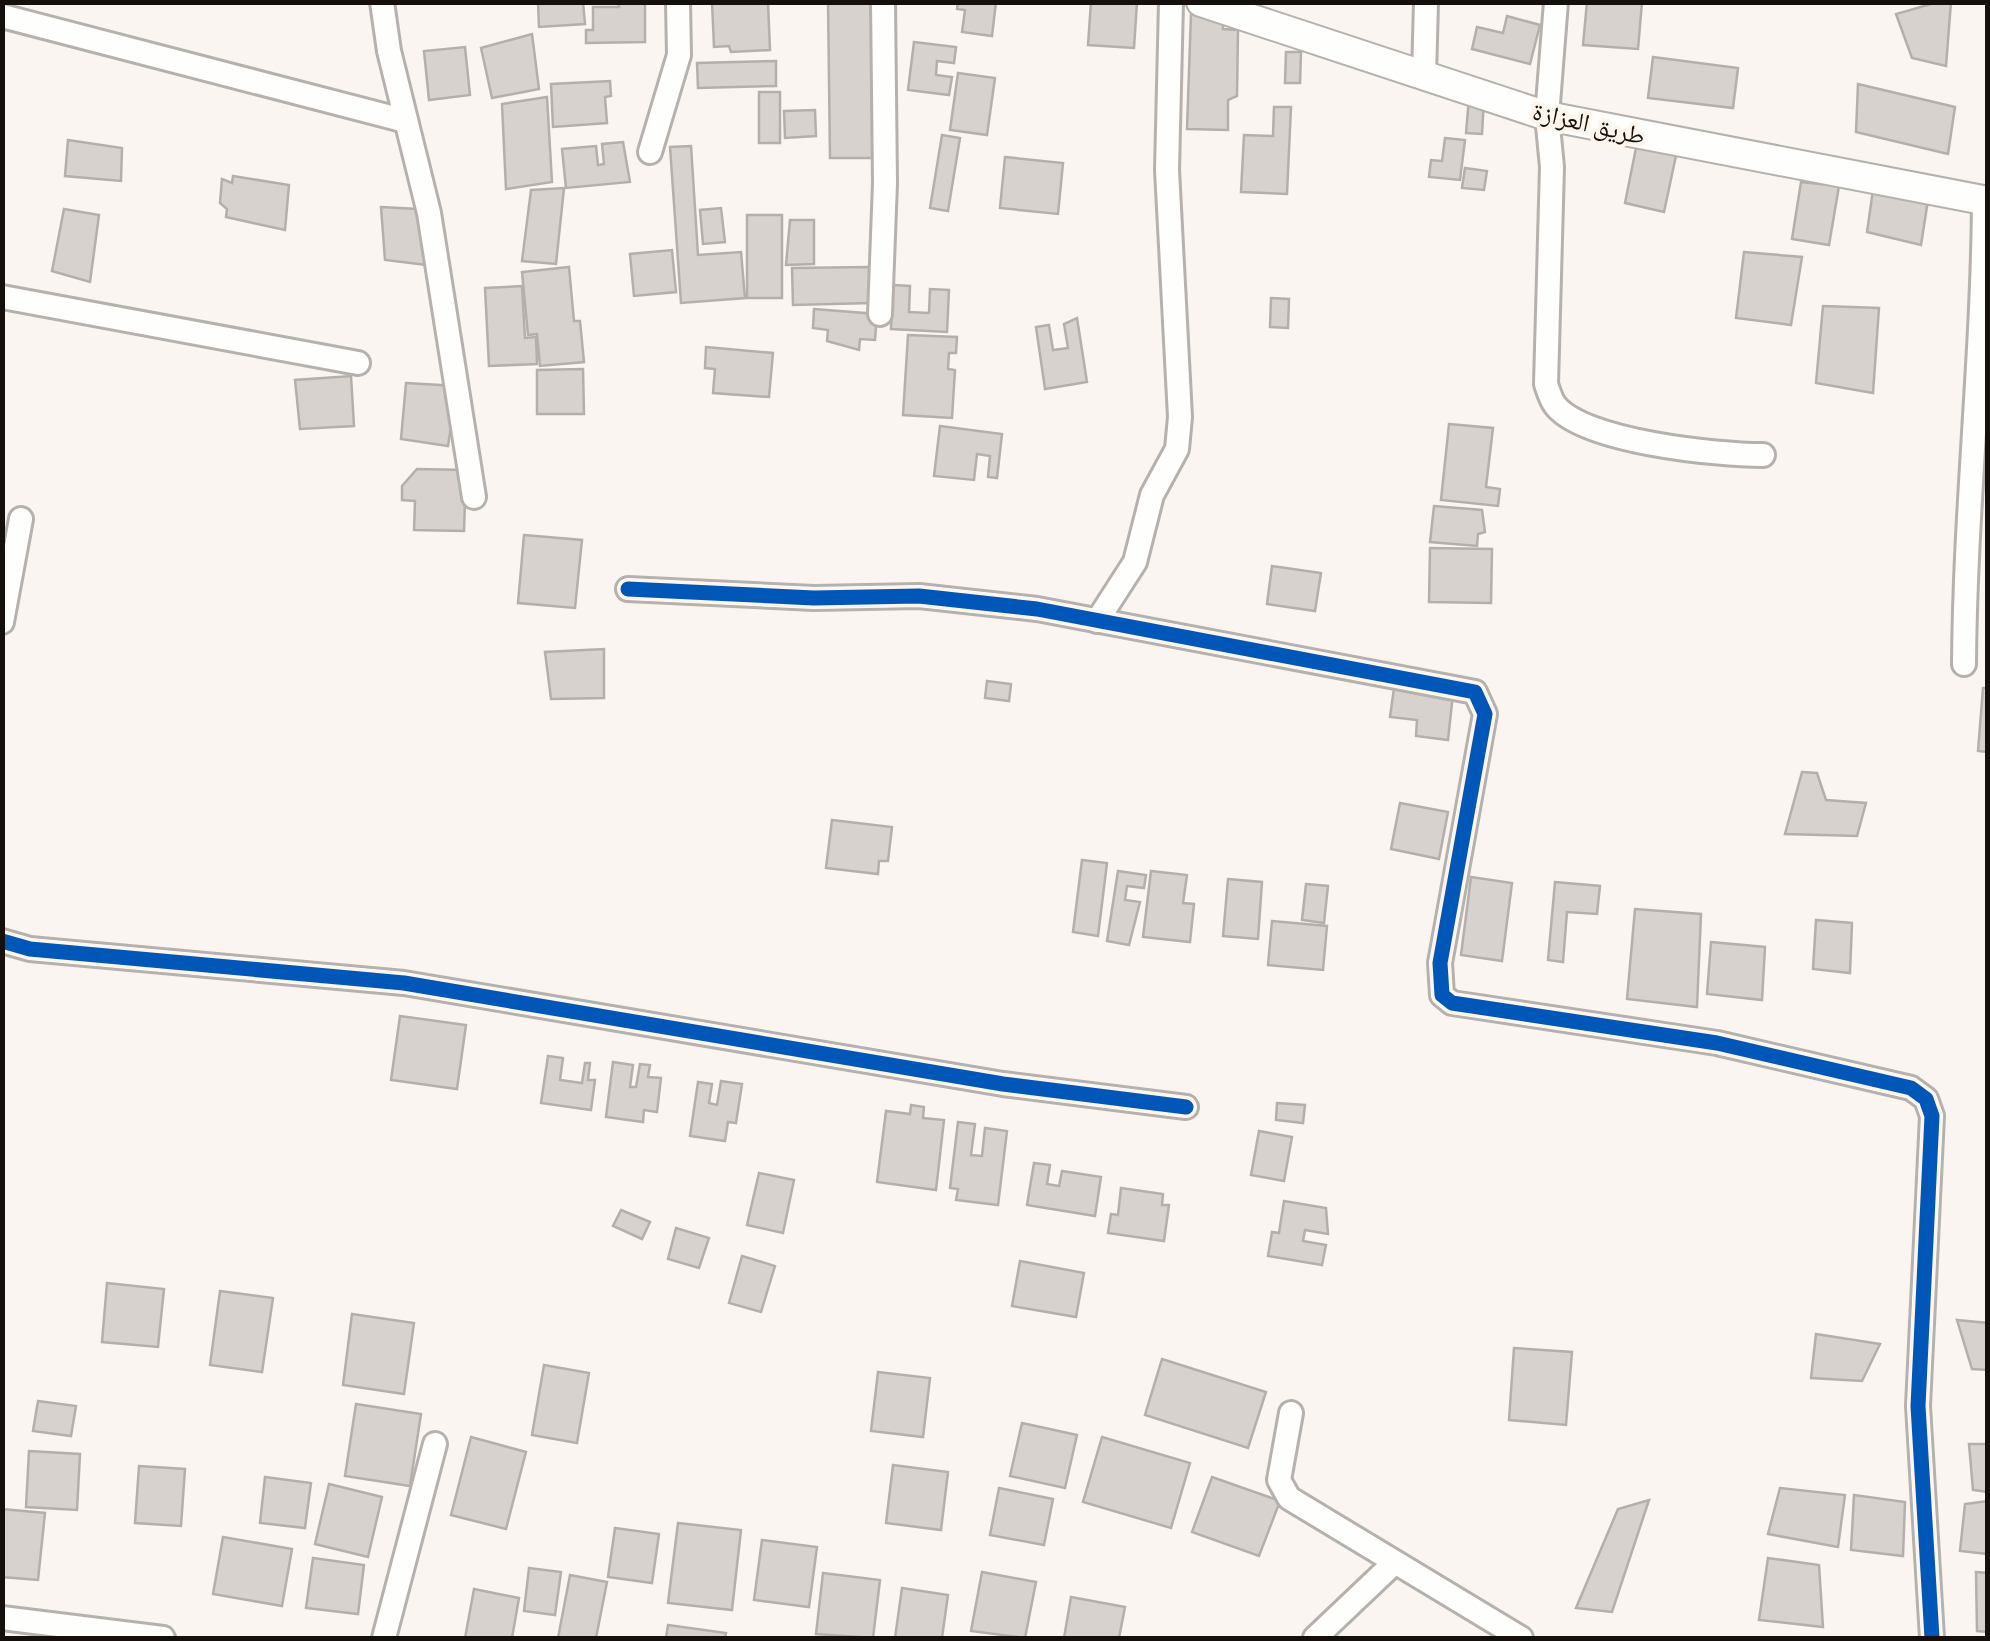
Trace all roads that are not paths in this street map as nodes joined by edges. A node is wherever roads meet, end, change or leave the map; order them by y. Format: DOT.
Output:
graph roads {
  1 [pos="382,2"];
  2 [pos="678,2"];
  3 [pos="884,2"];
  4 [pos="1171,2"];
  5 [pos="1201,2"];
  6 [pos="1426,2"];
  7 [pos="1556,2"];
  8 [pos="2,16"];
  9 [pos="1424,76"];
  10 [pos="1547,116"];
  11 [pos="406,122"];
  12 [pos="650,152"];
  13 [pos="1986,201"];
  14 [pos="2,298"];
  15 [pos="880,314"];
  16 [pos="358,364"];
  17 [pos="1763,455"];
  18 [pos="474,496"];
  19 [pos="21,519"];
  20 [pos="628,589"];
  21 [pos="1098,620"];
  22 [pos="2,622"];
  23 [pos="1964,664"];
  24 [pos="2,941"];
  25 [pos="1186,1107"];
  26 [pos="1291,1413"];
  27 [pos="435,1444"];
  28 [pos="1394,1563"];
  29 [pos="2,1618"];
  30 [pos="164,1638"];
  31 [pos="384,1638"];
  32 [pos="1315,1638"];
  33 [pos="1521,1638"];
  34 [pos="1932,1638"];
  1 -- 11 [label="street"];
  2 -- 12 [label="street"];
  3 -- 15 [label="street"];
  4 -- 21 [label="street"];
  5 -- 9 [label="street, طريق العزازة"];
  6 -- 9 [label="street"];
  7 -- 10 [label="street"];
  8 -- 11 [label="street"];
  9 -- 10 [label="street, طريق العزازة"];
  10 -- 13 [label="street, طريق العزازة"];
  10 -- 17 [label="street"];
  11 -- 18 [label="street"];
  13 -- 23 [label="street"];
  14 -- 16 [label="street"];
  19 -- 22 [label="street"];
  20 -- 21 [label="street"];
  21 -- 34 [label="street"];
  24 -- 25 [label="street"];
  26 -- 28 [label="street"];
  27 -- 31 [label="street"];
  28 -- 32 [label="street"];
  28 -- 33 [label="street"];
  29 -- 30 [label="street"];
}
